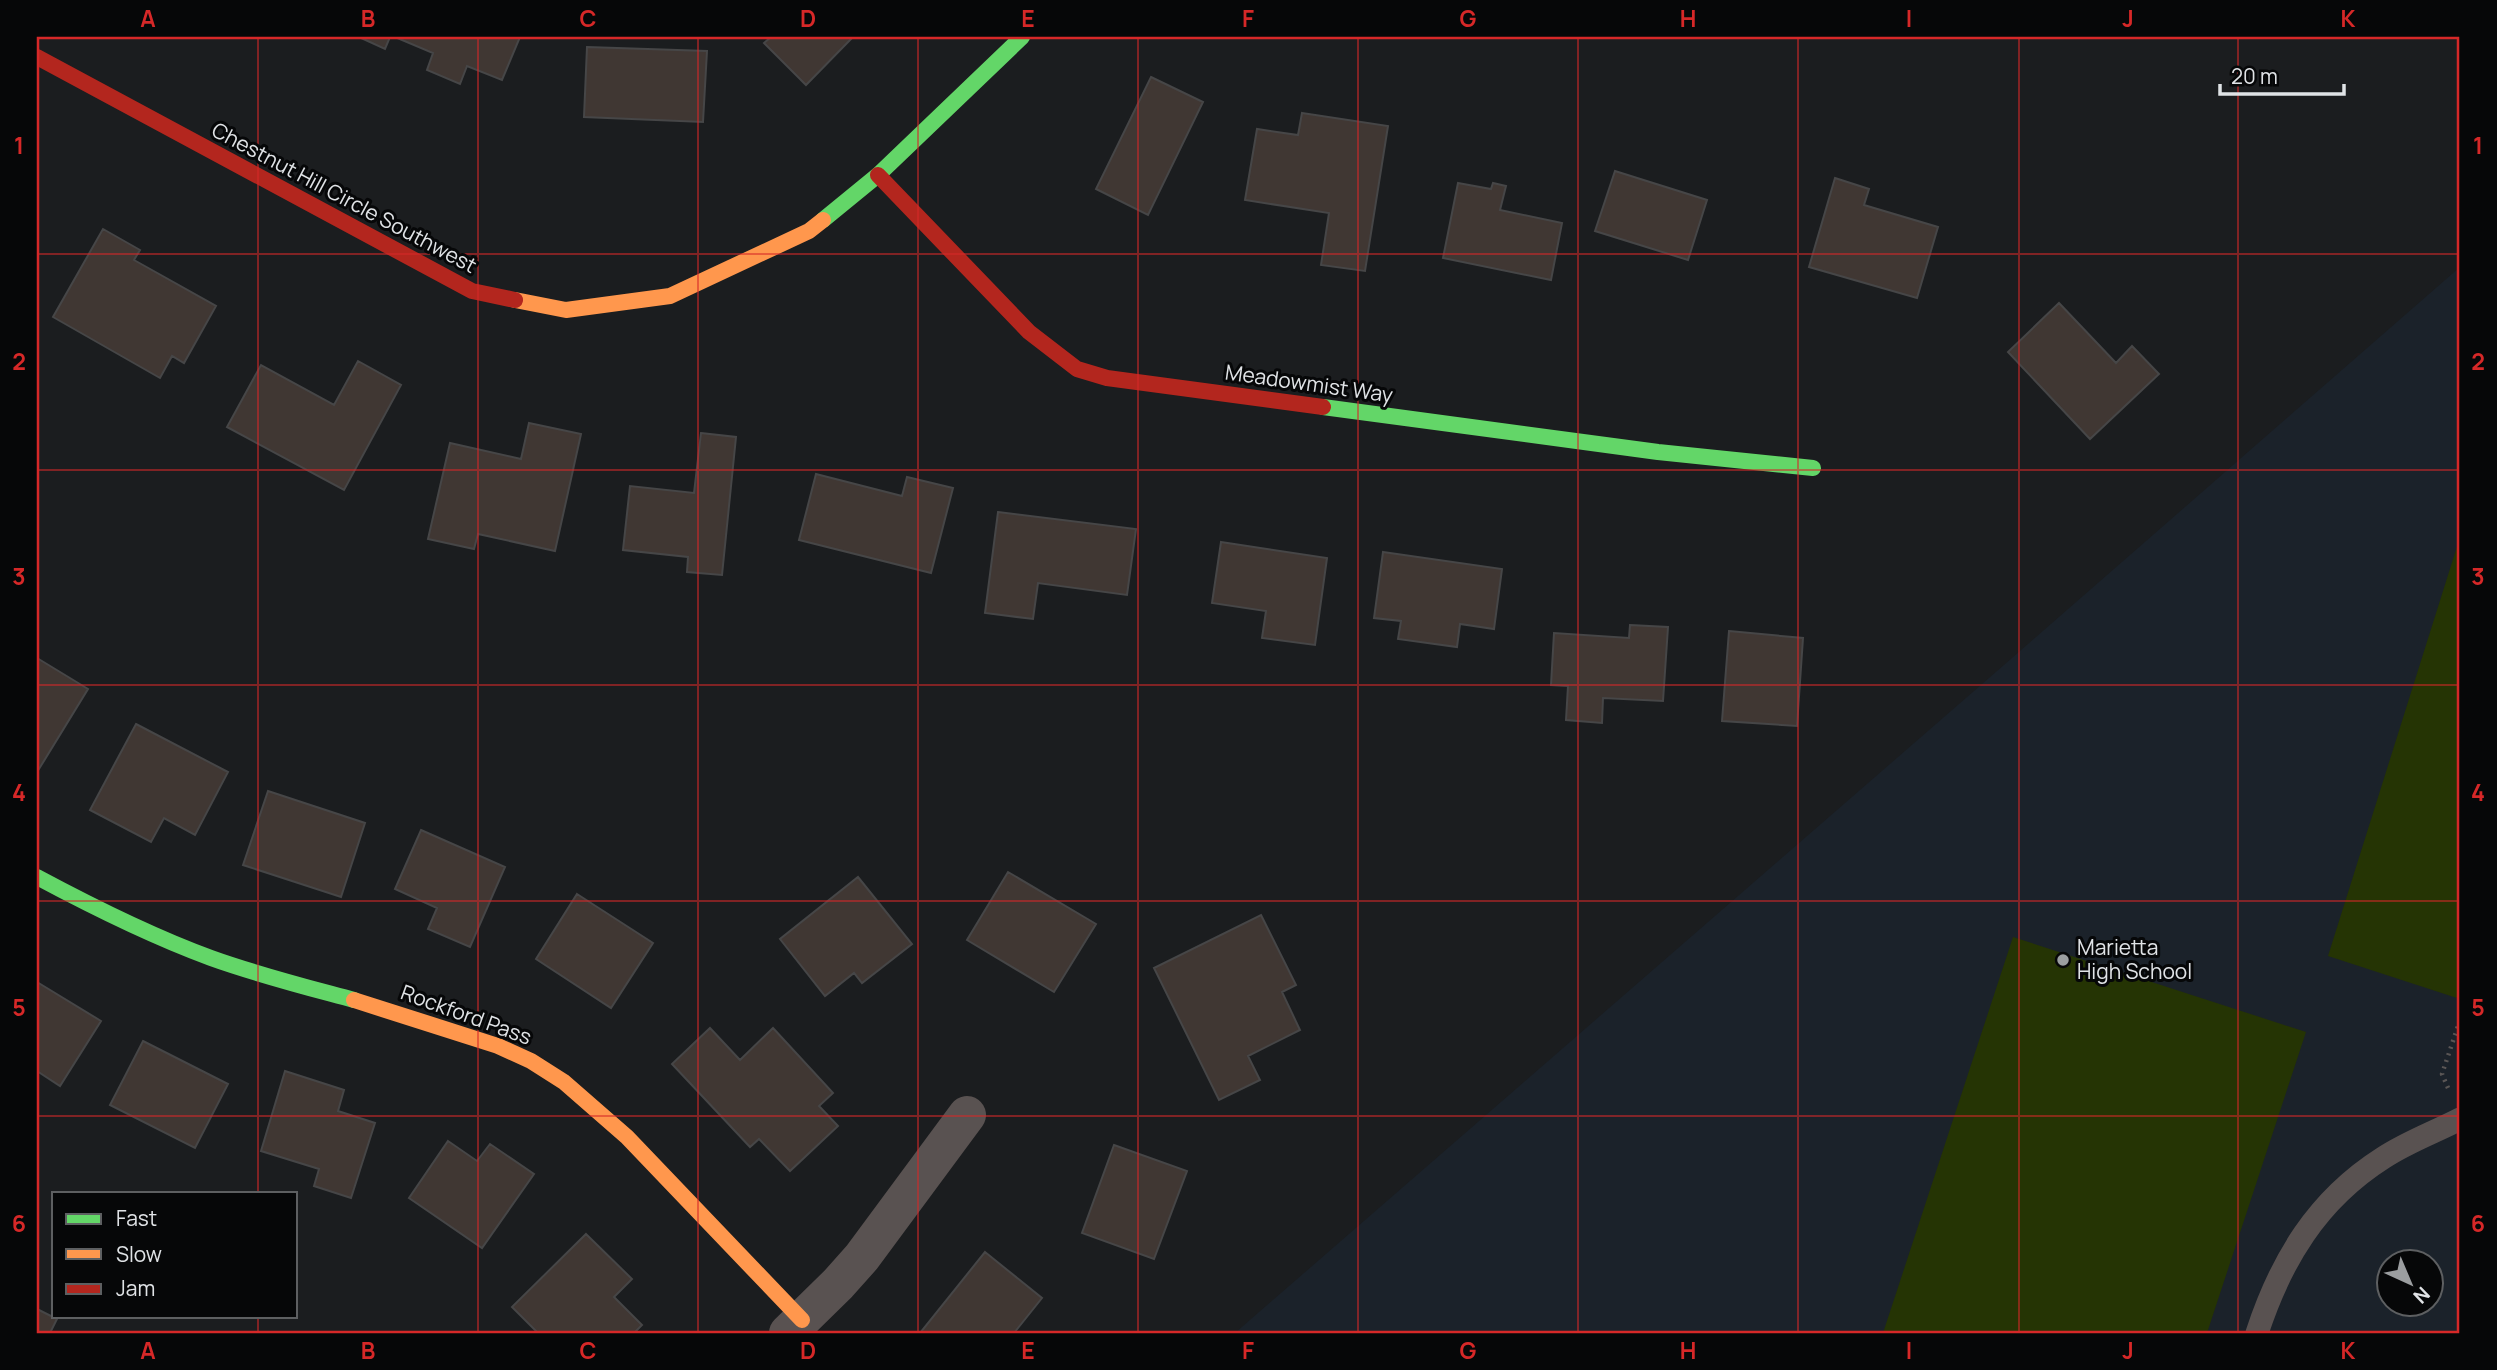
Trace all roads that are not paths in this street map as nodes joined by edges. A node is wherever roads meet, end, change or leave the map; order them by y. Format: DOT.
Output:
graph roads {
  1 [pos="1022,37"];
  2 [pos="37,57"];
  3 [pos="878,175"];
  4 [pos="1813,468"];
  5 [pos="37,877"];
  6 [pos="967,1115"];
  7 [pos="2460,1119"];
  8 [pos="795,1327"];
  9 [pos="2257,1333"];
  1 -- 3 [label="street, Chestnut Hill Circle Southwest"];
  2 -- 3 [label="street, Chestnut Hill Circle Southwest"];
  3 -- 4 [label="street, Meadowmist Way"];
  5 -- 8 [label="street, Rockford Pass"];
  6 -- 8 [label="street"];
  7 -- 9 [label="lane"];
}
